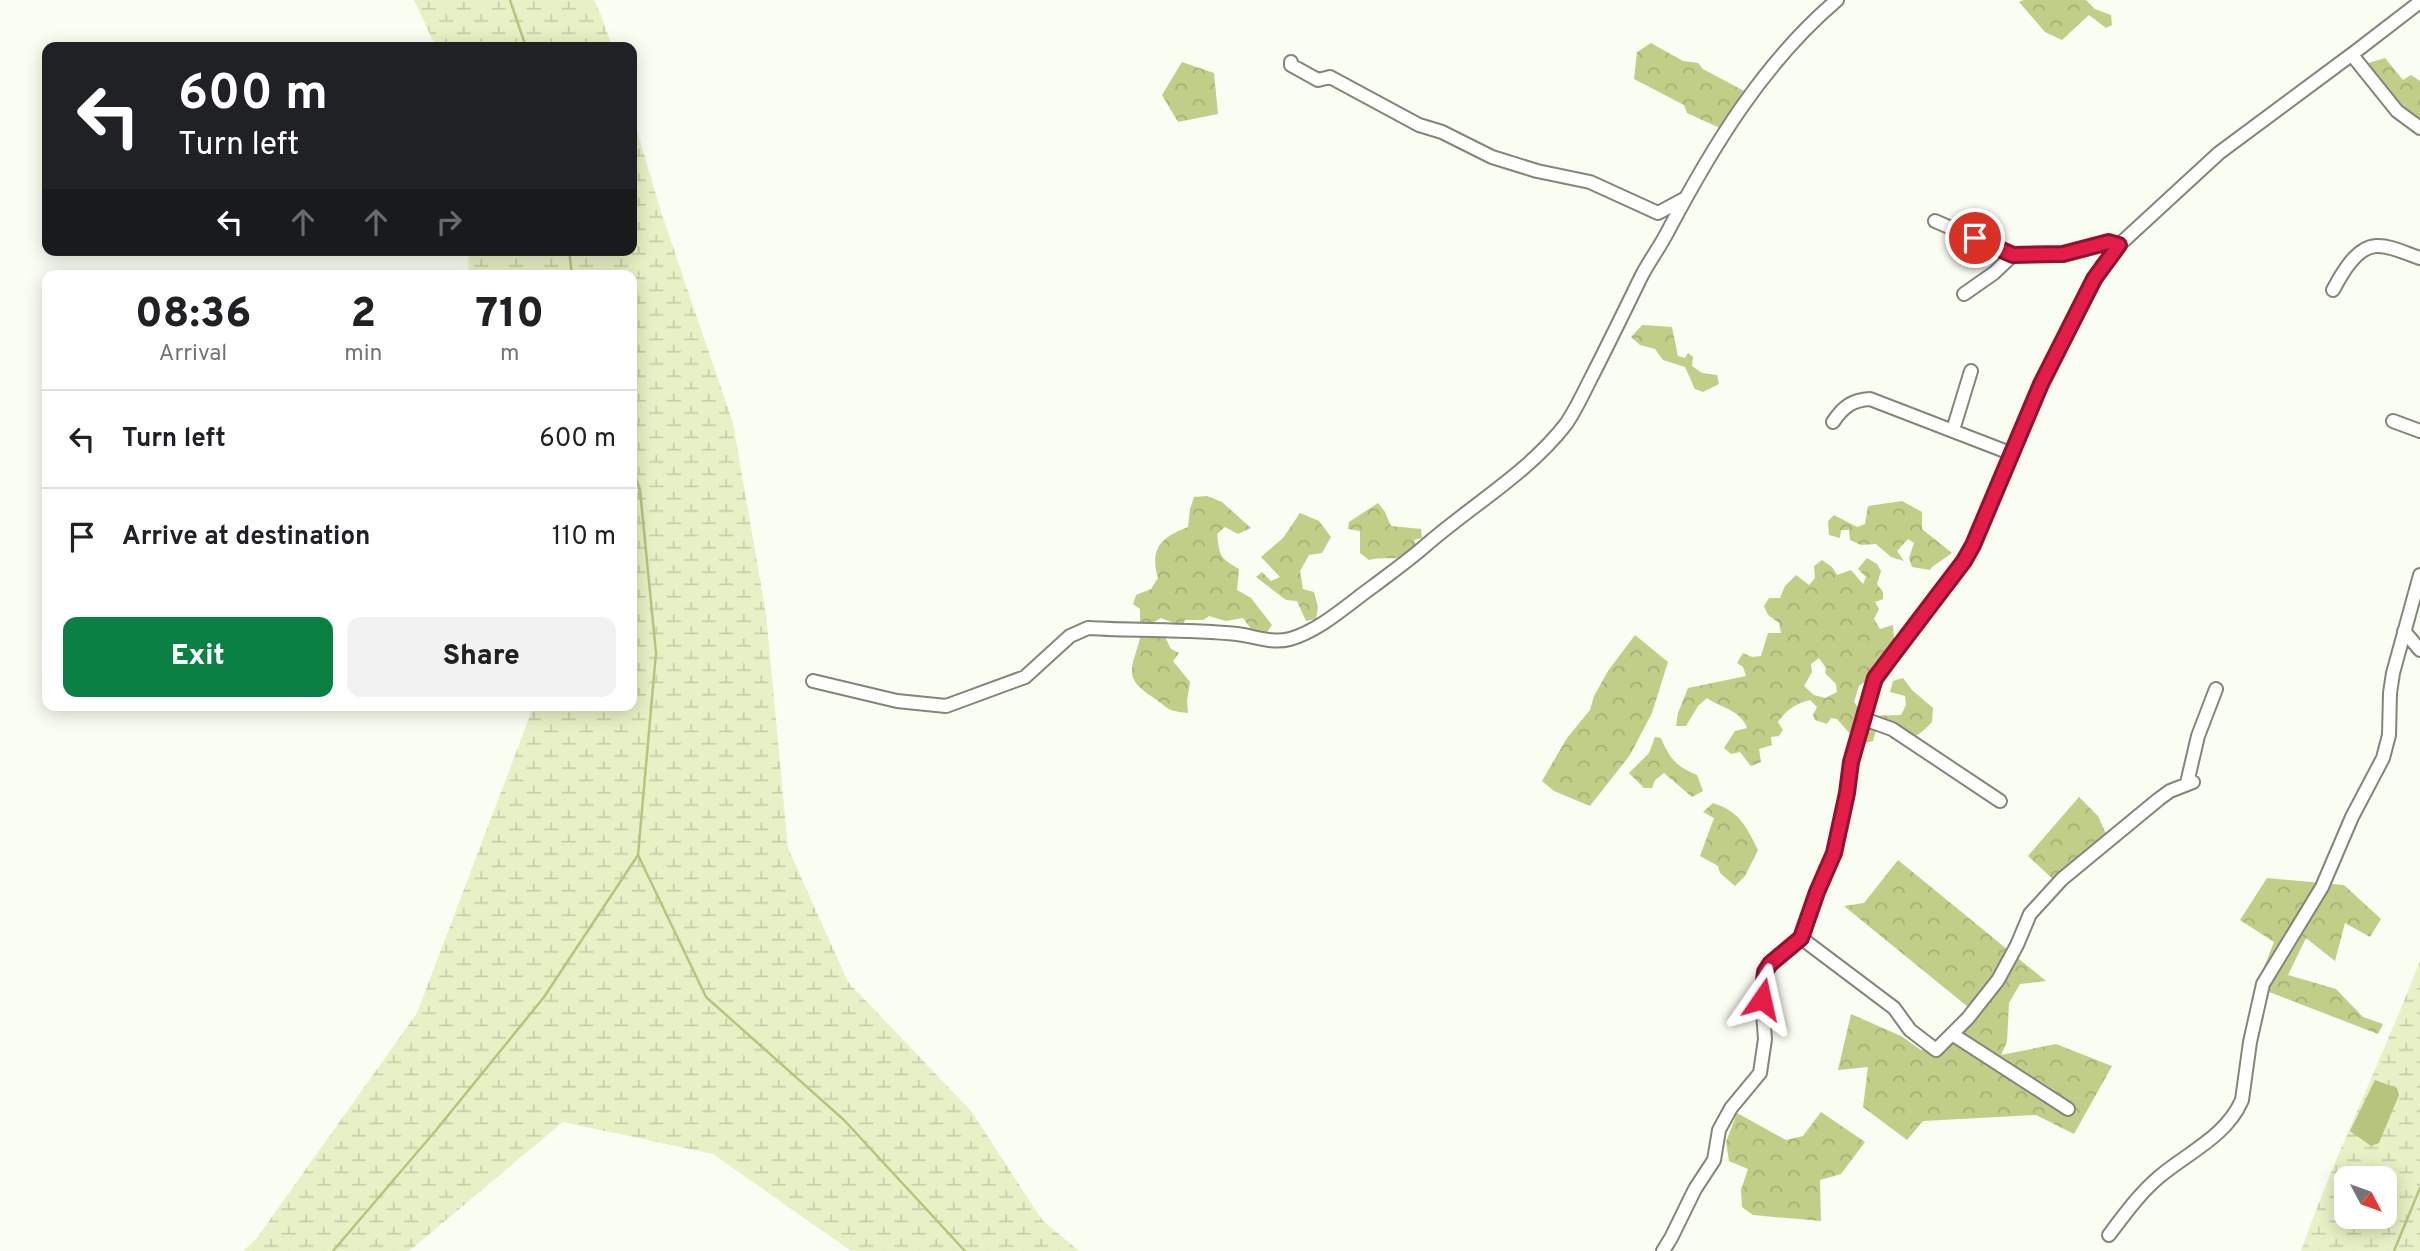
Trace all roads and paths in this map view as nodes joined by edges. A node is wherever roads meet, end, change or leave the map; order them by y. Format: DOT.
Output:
graph roads {
  1 [pos="1837,0"];
  2 [pos="2420,2"];
  3 [pos="2352,55"];
  4 [pos="1291,62"];
  5 [pos="2420,128"];
  6 [pos="1684,199"];
  7 [pos="1935,221"];
  8 [pos="2119,245"];
  9 [pos="2013,255"];
  10 [pos="2420,258"];
  11 [pos="2333,290"];
  12 [pos="1964,294"];
  13 [pos="1971,371"];
  14 [pos="2393,421"];
  15 [pos="1833,422"];
  16 [pos="1953,430"];
  17 [pos="2420,431"];
  18 [pos="2010,453"];
  19 [pos="2420,581"];
  20 [pos="2416,599"];
  21 [pos="2404,631"];
  22 [pos="2420,650"];
  23 [pos="813,681"];
  24 [pos="2216,689"];
  25 [pos="1864,719"];
  26 [pos="2000,801"];
  27 [pos="1801,938"];
  28 [pos="1952,1034"];
  29 [pos="2068,1109"];
  30 [pos="2109,1235"];
  31 [pos="1662,1251"];
  1 -- 6 [label="street"];
  2 -- 3 [label="street"];
  3 -- 5 [label="street"];
  3 -- 8 [label="street"];
  4 -- 6 [label="street"];
  6 -- 23 [label="street"];
  7 -- 9 [label="street"];
  8 -- 9 [label="street"];
  8 -- 18 [label="street"];
  9 -- 12 [label="street"];
  10 -- 11 [label="street"];
  13 -- 16 [label="street"];
  14 -- 17 [label="street"];
  15 -- 16 [label="street"];
  16 -- 18 [label="street"];
  18 -- 25 [label="street"];
  19 -- 20 [label="street"];
  20 -- 21 [label="street"];
  21 -- 22 [label="street"];
  21 -- 30 [label="street"];
  24 -- 28 [label="street"];
  25 -- 26 [label="street"];
  25 -- 27 [label="street"];
  27 -- 28 [label="street"];
  27 -- 31 [label="street"];
  28 -- 29 [label="street"];
}
